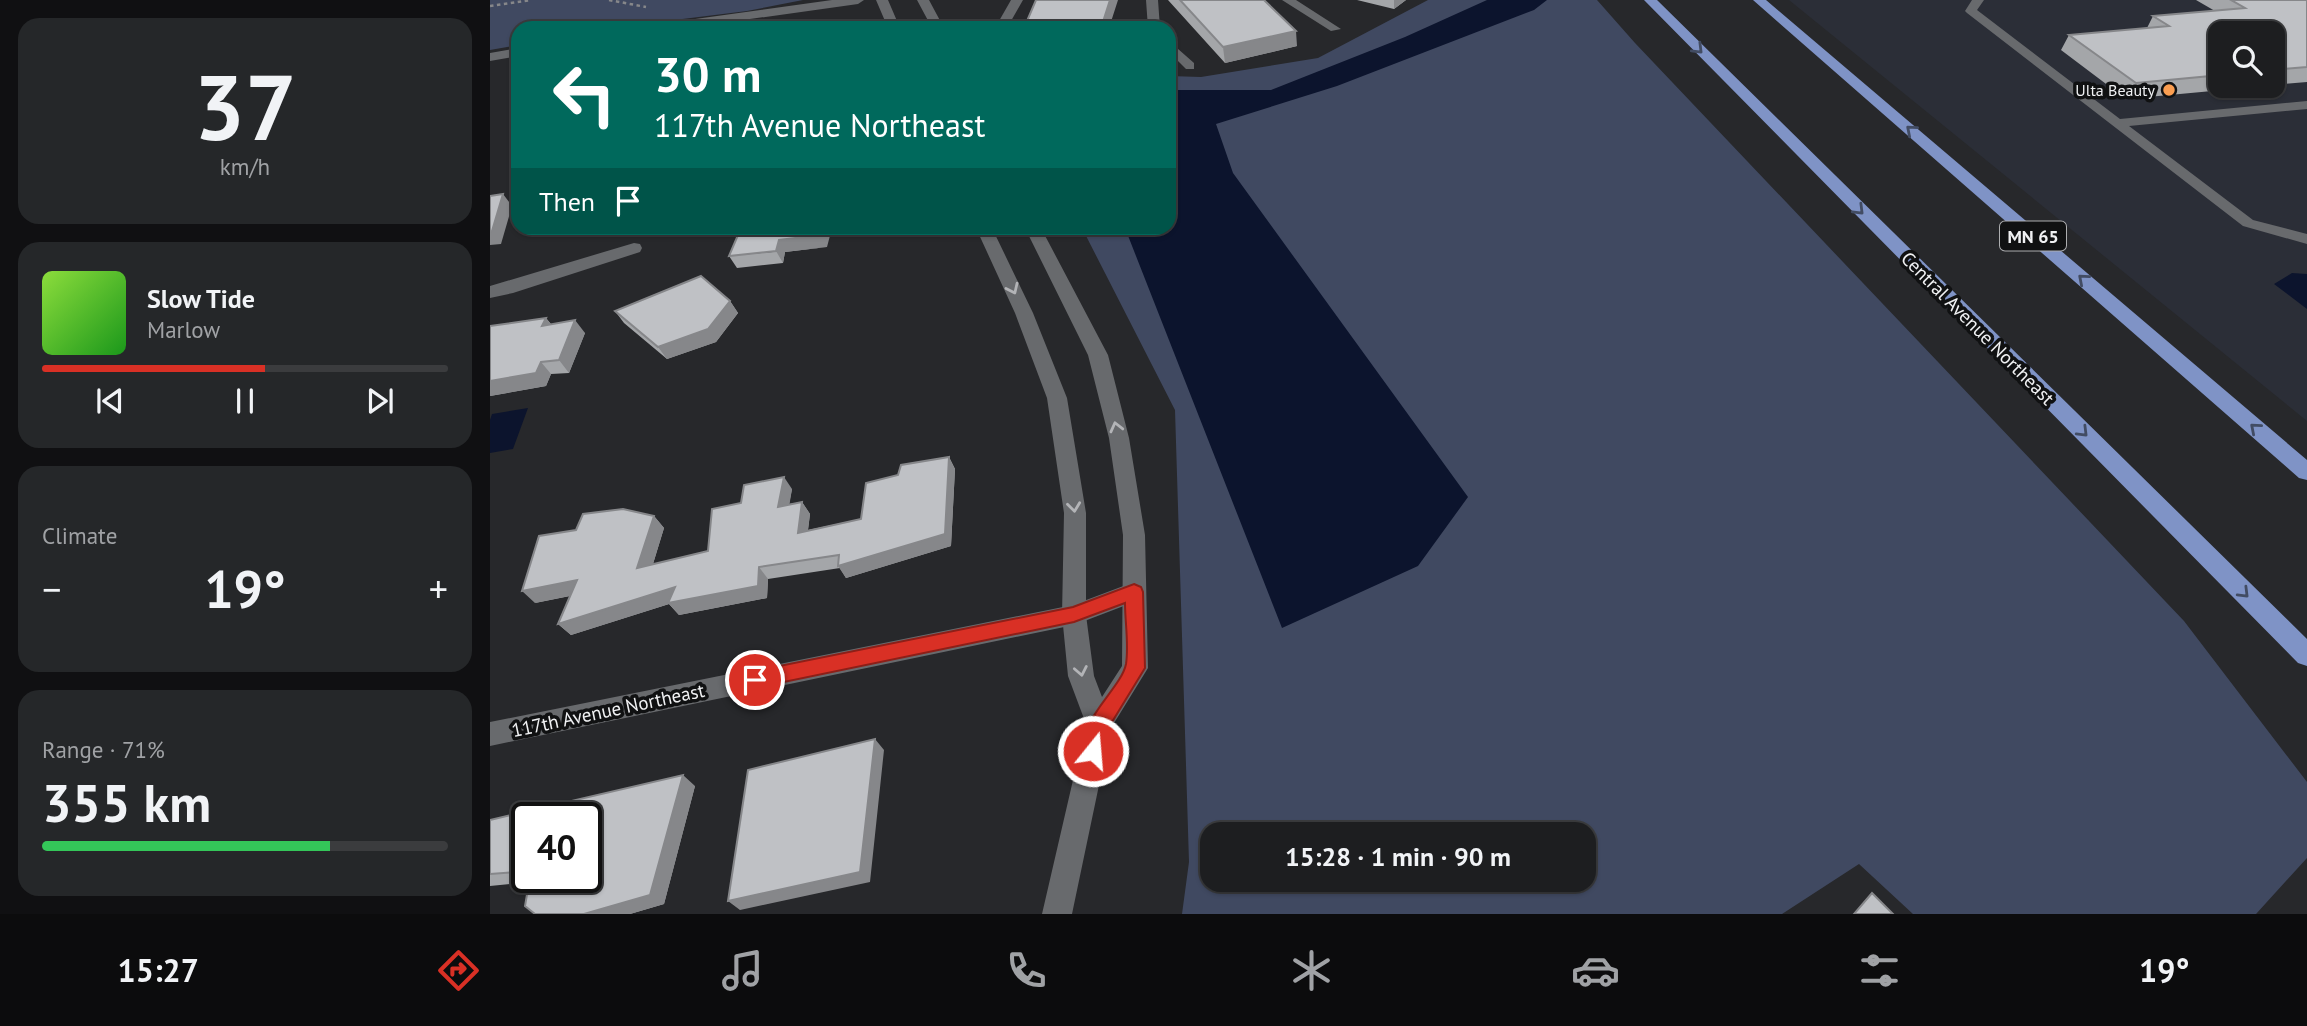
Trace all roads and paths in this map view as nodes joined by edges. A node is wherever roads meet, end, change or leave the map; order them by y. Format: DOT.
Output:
graph roads {
  1 [pos="531,0"];
  2 [pos="858,0"];
  3 [pos="882,0"];
  4 [pos="923,0"];
  5 [pos="1017,0"];
  6 [pos="1152,0"];
  7 [pos="1288,0"];
  8 [pos="1650,0"];
  9 [pos="1759,0"];
  10 [pos="1978,0"];
  11 [pos="490,6"];
  12 [pos="709,21"];
  13 [pos="891,21"];
  14 [pos="934,21"];
  15 [pos="1004,21"];
  16 [pos="1154,21"];
  17 [pos="1335,29"];
  18 [pos="1176,52"];
  19 [pos="511,53"];
  20 [pos="490,57"];
  21 [pos="1190,66"];
  22 [pos="2307,105"];
  23 [pos="2117,122"];
  24 [pos="987,235"];
  25 [pos="1037,235"];
  26 [pos="2307,239"];
  27 [pos="634,248"];
  28 [pos="490,292"];
  29 [pos="2307,472"];
  30 [pos="1134,592"];
  31 [pos="1074,615"];
  32 [pos="2307,655"];
  33 [pos="1099,724"];
  34 [pos="490,734"];
  35 [pos="1057,914"];
  1 -- 11 [label="path"];
  2 -- 12 [label="street"];
  3 -- 13 [label="street"];
  4 -- 14 [label="street"];
  5 -- 15 [label="lane"];
  6 -- 16 [label="lane"];
  7 -- 17 [label="lane"];
  8 -- 32 [label="highway, Central Avenue Northeast, one-way"];
  29 -- 9 [label="highway, MN 65, one-way"];
  10 -- 23 [label="lane"];
  18 -- 21 [label="lane"];
  19 -- 20 [label="street"];
  22 -- 23 [label="lane"];
  23 -- 26 [label="lane"];
  24 -- 31 [label="street, one-way"];
  30 -- 25 [label="street, one-way"];
  27 -- 28 [label="street"];
  30 -- 31 [label="street, 117th Avenue Northeast"];
  30 -- 33 [label="street"];
  31 -- 33 [label="street, one-way"];
  31 -- 34 [label="street, 117th Avenue Northeast"];
  33 -- 35 [label="street"];
}
